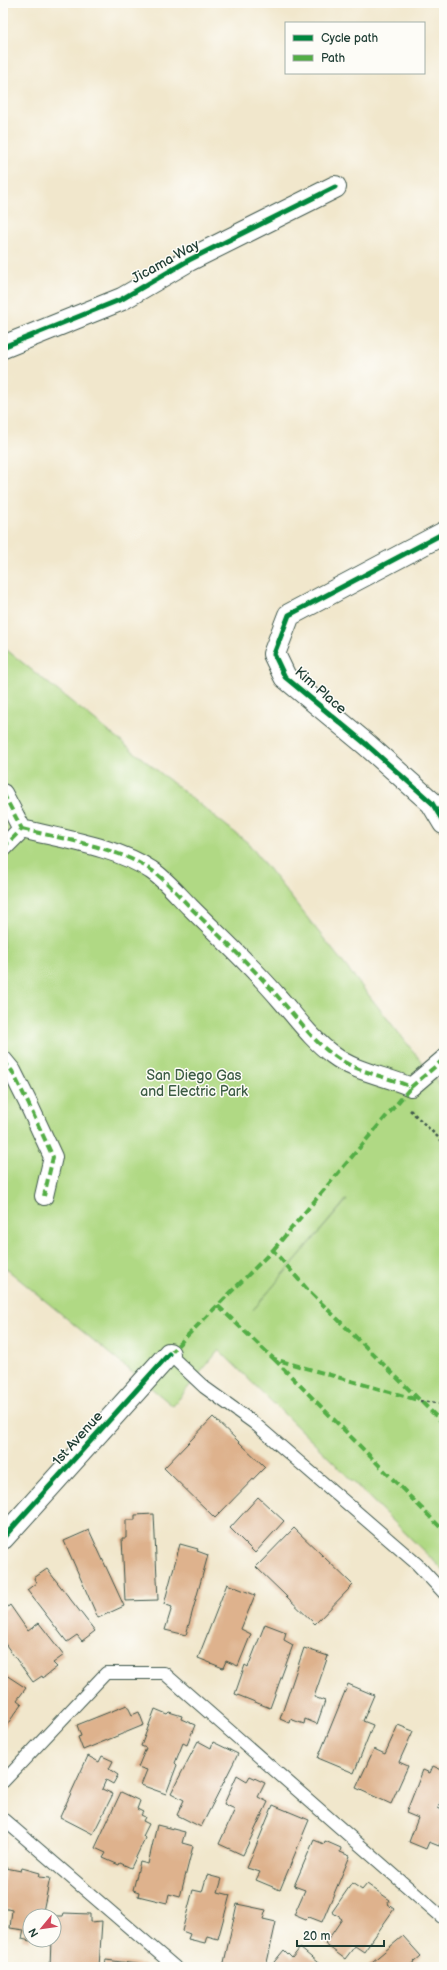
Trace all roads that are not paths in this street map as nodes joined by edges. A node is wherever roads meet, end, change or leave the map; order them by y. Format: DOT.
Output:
graph roads {
  1 [pos="335,187"];
  2 [pos="3,347"];
  3 [pos="444,533"];
  4 [pos="3,793"];
  5 [pos="444,823"];
  6 [pos="22,829"];
  7 [pos="3,848"];
  8 [pos="444,1059"];
  9 [pos="3,1060"];
  10 [pos="44,1196"];
  11 [pos="169,1354"];
  12 [pos="3,1538"];
  13 [pos="444,1593"];
  14 [pos="3,1782"];
  15 [pos="3,1818"];
  16 [pos="444,1919"];
  17 [pos="175,1967"];
  1 -- 2 [label="street, Jicama Way"];
  3 -- 5 [label="street, Kim Place"];
  4 -- 6 [label="street"];
  6 -- 7 [label="street"];
  6 -- 8 [label="street"];
  9 -- 10 [label="street"];
  11 -- 12 [label="street, 1st Avenue"];
  11 -- 13 [label="lane"];
  14 -- 16 [label="lane"];
  15 -- 17 [label="lane"];
}
